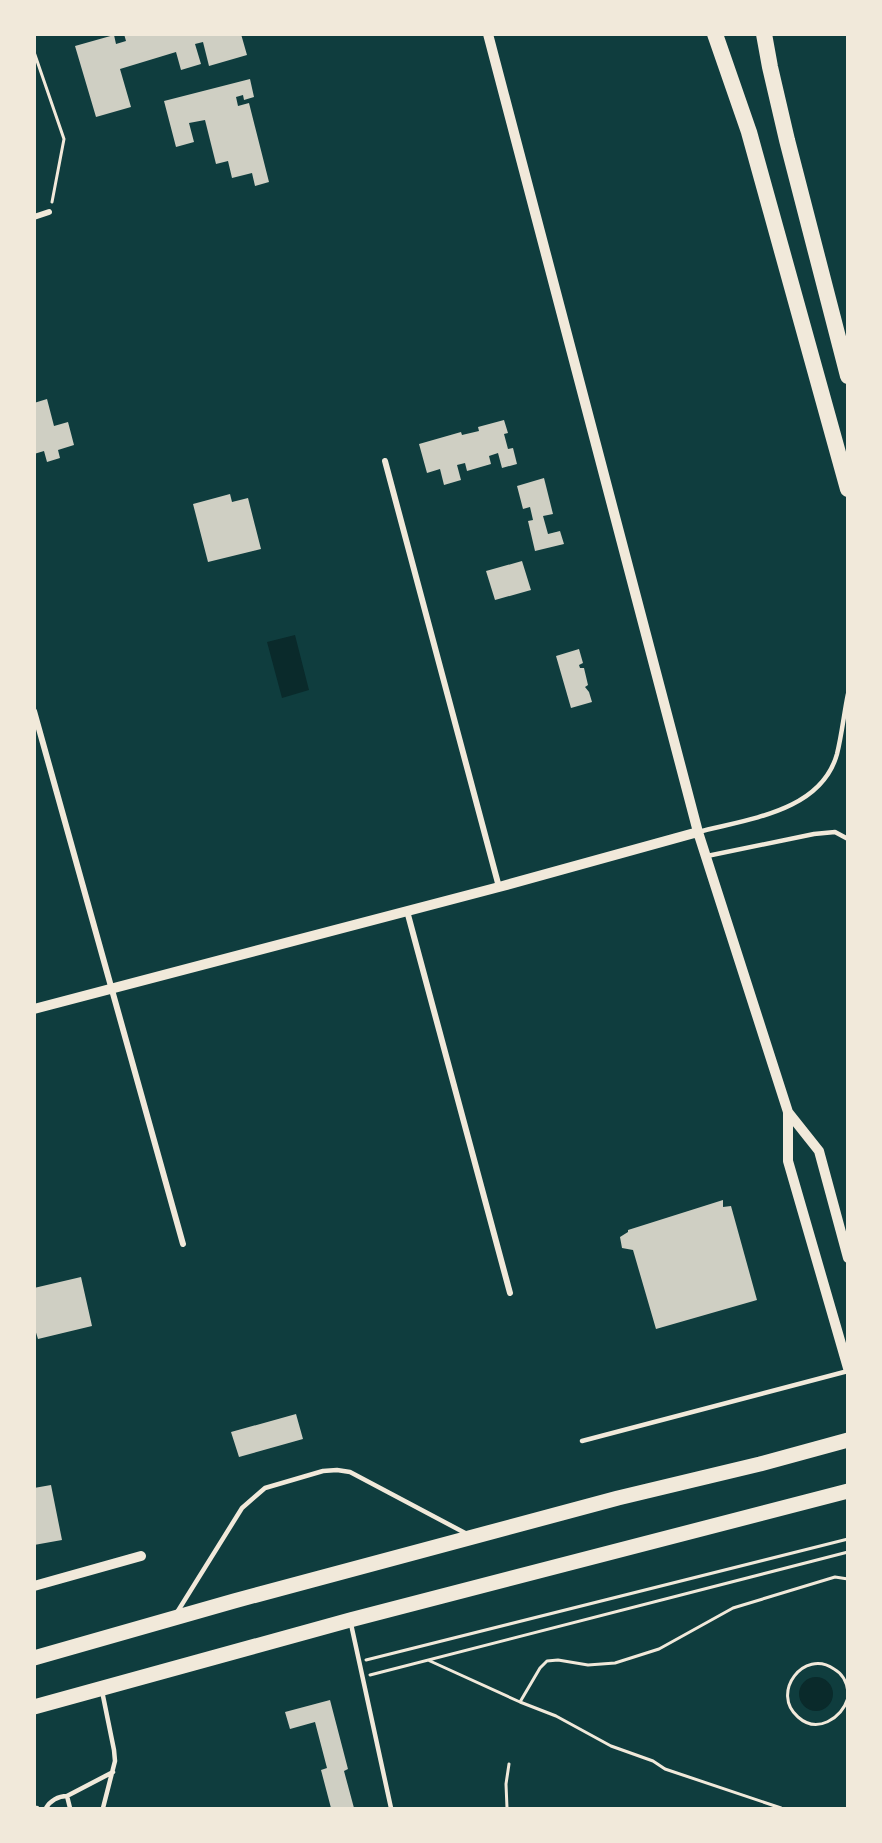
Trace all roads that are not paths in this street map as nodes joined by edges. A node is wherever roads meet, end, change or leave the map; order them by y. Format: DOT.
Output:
graph roads {
  1 [pos="488,34"];
  2 [pos="715,34"];
  3 [pos="764,34"];
  4 [pos="49,212"];
  5 [pos="34,217"];
  6 [pos="847,372"];
  7 [pos="385,461"];
  8 [pos="848,489"];
  9 [pos="848,694"];
  10 [pos="34,711"];
  11 [pos="699,832"];
  12 [pos="848,839"];
  13 [pos="706,856"];
  14 [pos="499,887"];
  15 [pos="407,911"];
  16 [pos="111,988"];
  17 [pos="34,1009"];
  18 [pos="788,1112"];
  19 [pos="183,1244"];
  20 [pos="848,1258"];
  21 [pos="510,1293"];
  22 [pos="848,1369"];
  23 [pos="848,1440"];
  24 [pos="582,1441"];
  25 [pos="848,1491"];
  26 [pos="474,1538"];
  27 [pos="141,1556"];
  28 [pos="34,1586"];
  29 [pos="173,1619"];
  30 [pos="350,1620"];
  31 [pos="34,1658"];
  32 [pos="101,1689"];
  33 [pos="34,1707"];
  34 [pos="113,1772"];
  35 [pos="67,1796"];
  36 [pos="46,1809"];
  37 [pos="70,1809"];
  38 [pos="103,1809"];
  39 [pos="391,1809"];
  1 -- 11 [label="street"];
  2 -- 8 [label="highway"];
  3 -- 6 [label="highway"];
  4 -- 5 [label="street"];
  7 -- 14 [label="street"];
  9 -- 11 [label="lane"];
  10 -- 16 [label="street"];
  11 -- 13 [label="street"];
  11 -- 14 [label="street"];
  12 -- 13 [label="lane"];
  13 -- 18 [label="street"];
  14 -- 15 [label="street"];
  15 -- 16 [label="street"];
  15 -- 21 [label="street"];
  16 -- 17 [label="street"];
  16 -- 19 [label="street"];
  18 -- 20 [label="street"];
  18 -- 22 [label="street"];
  22 -- 24 [label="lane"];
  23 -- 26 [label="main road"];
  25 -- 30 [label="main road"];
  26 -- 29 [label="main road"];
  26 -- 29 [label="lane"];
  27 -- 28 [label="street"];
  29 -- 31 [label="main road"];
  30 -- 32 [label="main road"];
  30 -- 39 [label="lane"];
  32 -- 33 [label="main road"];
  32 -- 34 [label="lane"];
  34 -- 35 [label="lane"];
  34 -- 38 [label="lane"];
  35 -- 36 [label="lane"];
  35 -- 37 [label="lane"];
}
